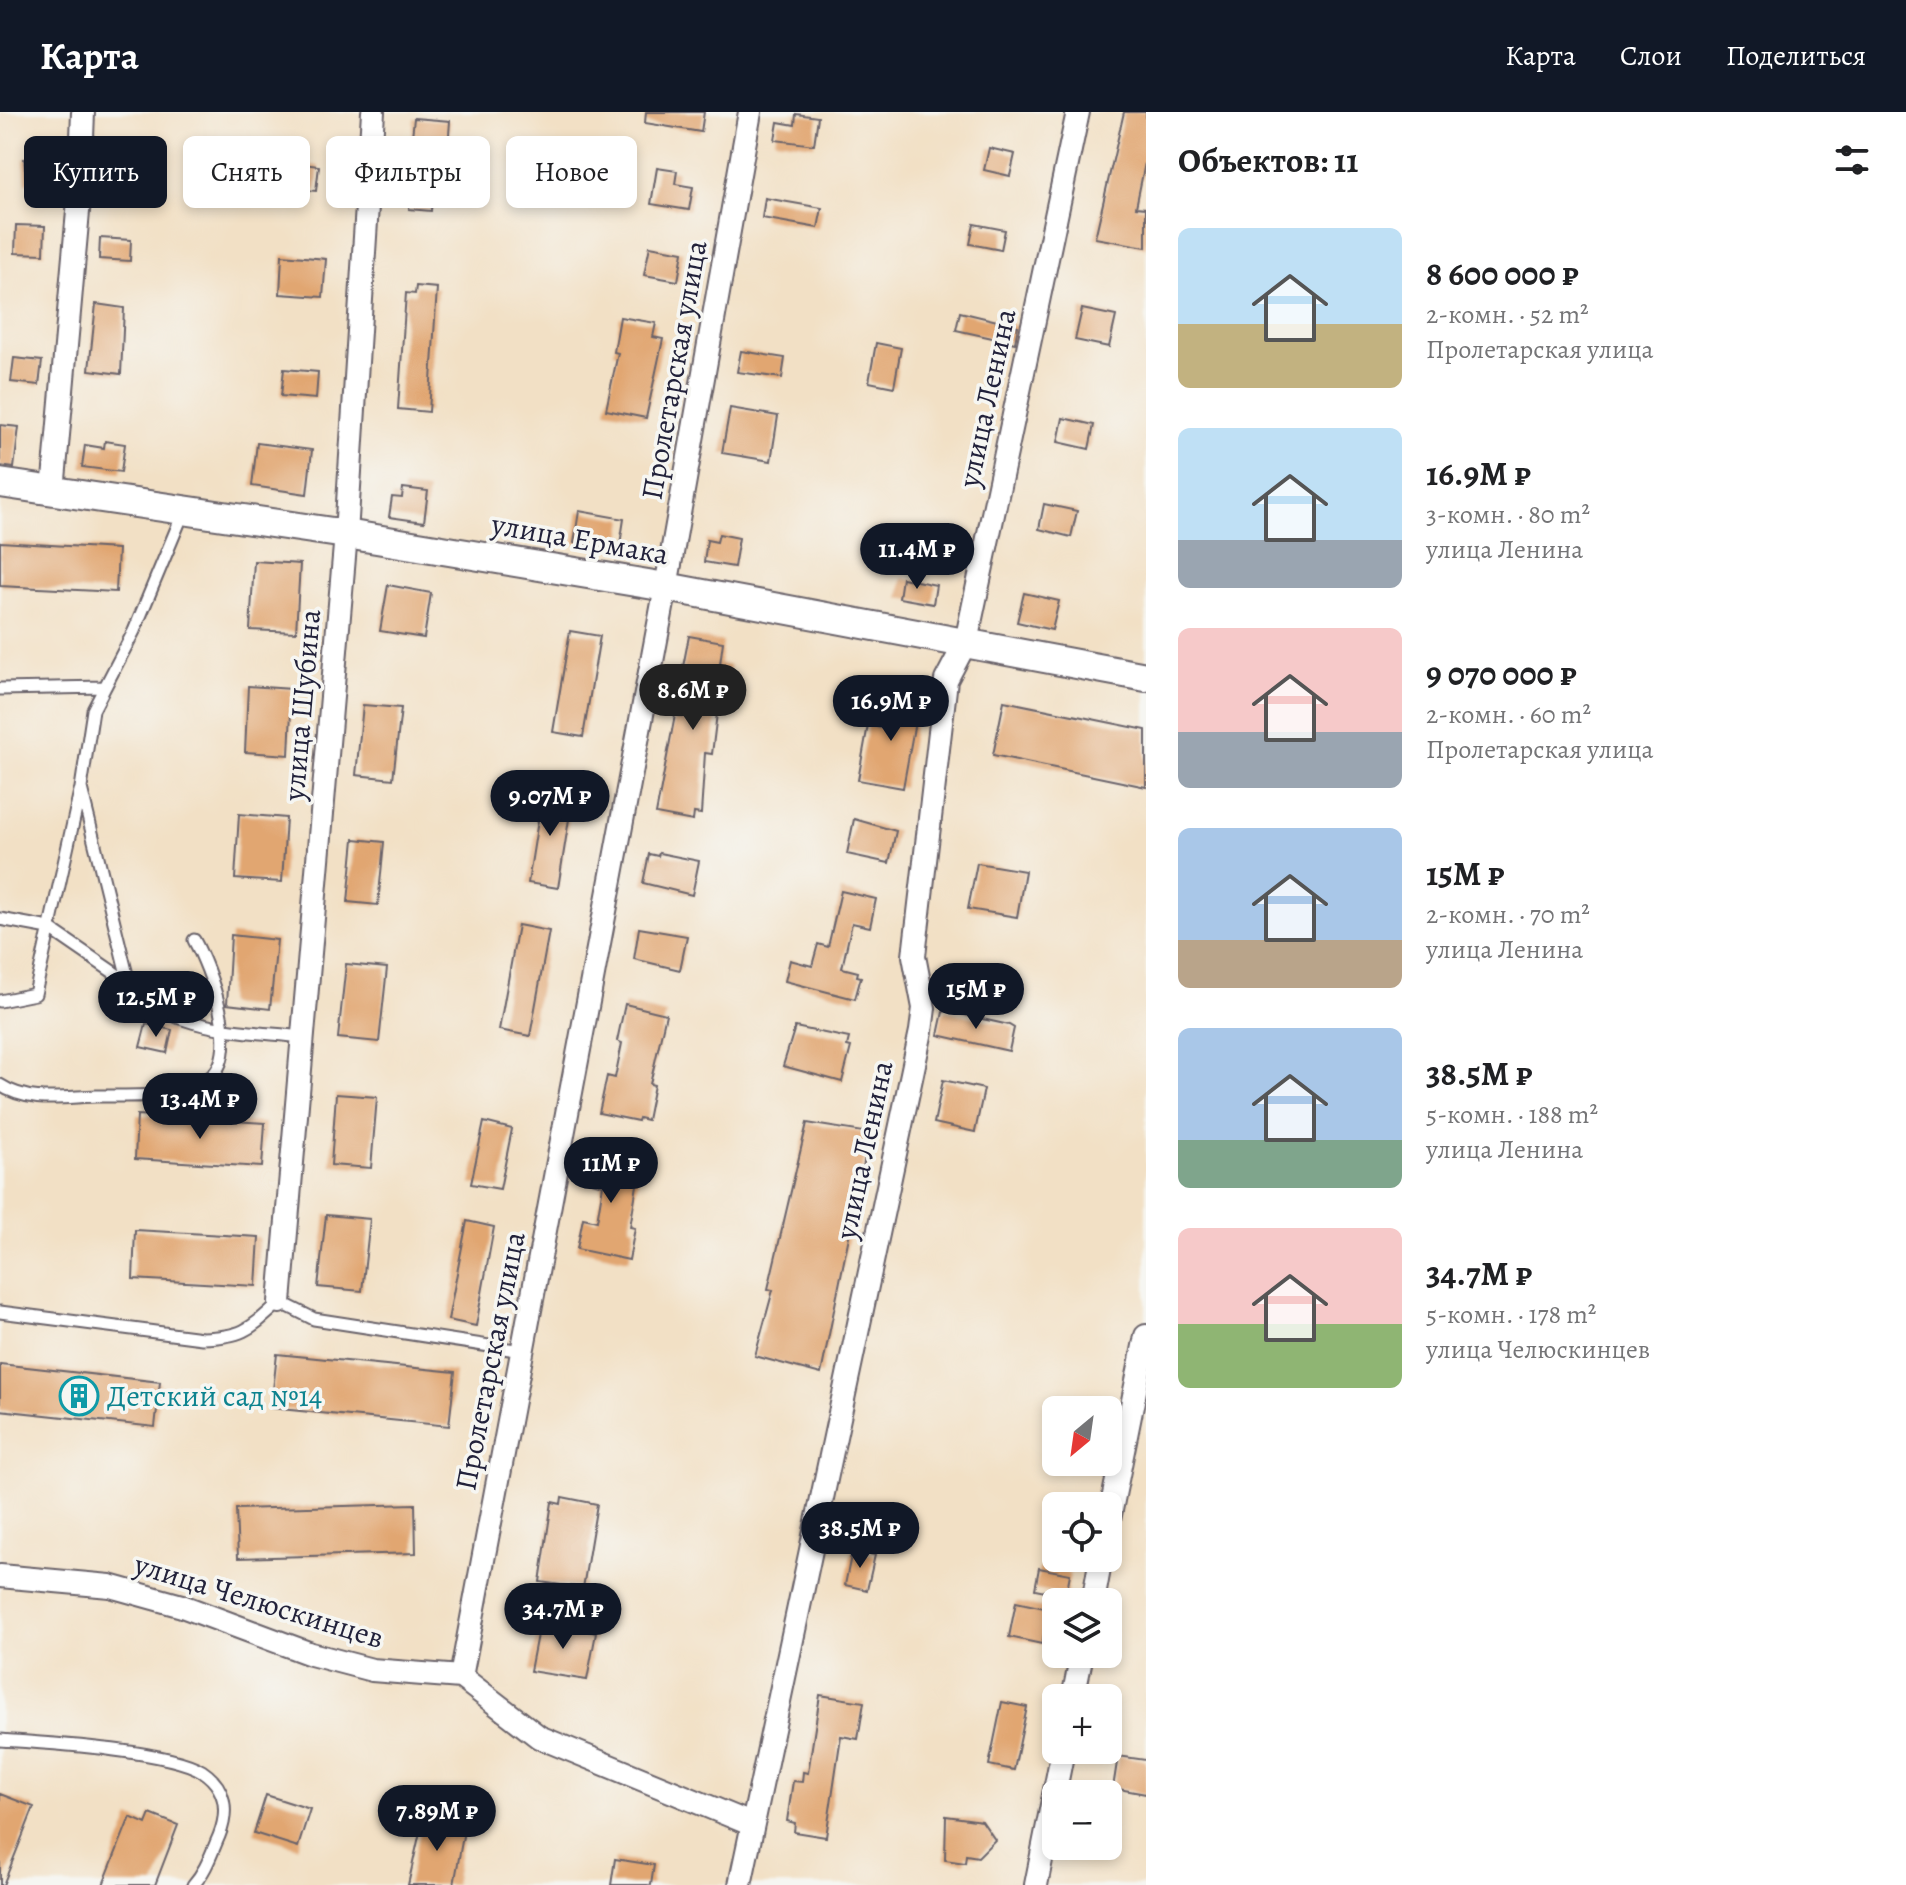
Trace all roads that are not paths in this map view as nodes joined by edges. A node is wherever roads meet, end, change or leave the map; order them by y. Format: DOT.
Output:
graph roads {
  1 [pos="83,112"];
  2 [pos="373,112"];
  3 [pos="750,112"];
  4 [pos="1078,112"];
  5 [pos="0,483"];
  6 [pos="53,491"];
  7 [pos="184,510"];
  8 [pos="346,534"];
  9 [pos="666,587"];
  10 [pos="966,642"];
  11 [pos="1146,677"];
  12 [pos="105,687"];
  13 [pos="0,689"];
  14 [pos="81,788"];
  15 [pos="0,919"];
  16 [pos="49,928"];
  17 [pos="194,940"];
  18 [pos="129,983"];
  19 [pos="0,1001"];
  20 [pos="222,1028"];
  21 [pos="303,1037"];
  22 [pos="0,1085"];
  23 [pos="280,1302"];
  24 [pos="0,1312"];
  25 [pos="1146,1336"];
  26 [pos="522,1351"];
  27 [pos="1115,1492"];
  28 [pos="0,1576"];
  29 [pos="461,1677"];
  30 [pos="0,1740"];
  31 [pos="1060,1764"];
  32 [pos="751,1824"];
  33 [pos="745,1884"];
  34 [pos="193,1885"];
  35 [pos="1036,1885"];
  1 -- 6 [label="street"];
  2 -- 8 [label="street, улица Шубина"];
  3 -- 9 [label="street, Пролетарская улица"];
  4 -- 10 [label="street, улица Ленина"];
  5 -- 6 [label="street, улица Ермака"];
  6 -- 7 [label="street, улица Ермака"];
  7 -- 8 [label="street, улица Ермака"];
  7 -- 12 [label="lane"];
  8 -- 9 [label="street, улица Ермака"];
  8 -- 21 [label="street, улица Шубина"];
  9 -- 10 [label="street, улица Ермака"];
  9 -- 26 [label="street, Пролетарская улица"];
  10 -- 11 [label="street, улица Ермака"];
  10 -- 32 [label="street, улица Ленина"];
  12 -- 13 [label="lane"];
  12 -- 14 [label="lane"];
  14 -- 16 [label="lane"];
  14 -- 18 [label="lane"];
  15 -- 16 [label="lane"];
  16 -- 18 [label="lane"];
  16 -- 19 [label="lane"];
  17 -- 20 [label="lane"];
  18 -- 20 [label="lane"];
  20 -- 21 [label="lane"];
  20 -- 22 [label="lane"];
  21 -- 23 [label="street, улица Шубина"];
  23 -- 24 [label="lane"];
  23 -- 26 [label="lane"];
  25 -- 27 [label="street"];
  26 -- 29 [label="street, Пролетарская улица"];
  28 -- 29 [label="street, улица Челюскинцев"];
  29 -- 32 [label="street"];
  30 -- 34 [label="lane"];
  31 -- 35 [label="street"];
  32 -- 33 [label="street, улица Ленина"];
}
